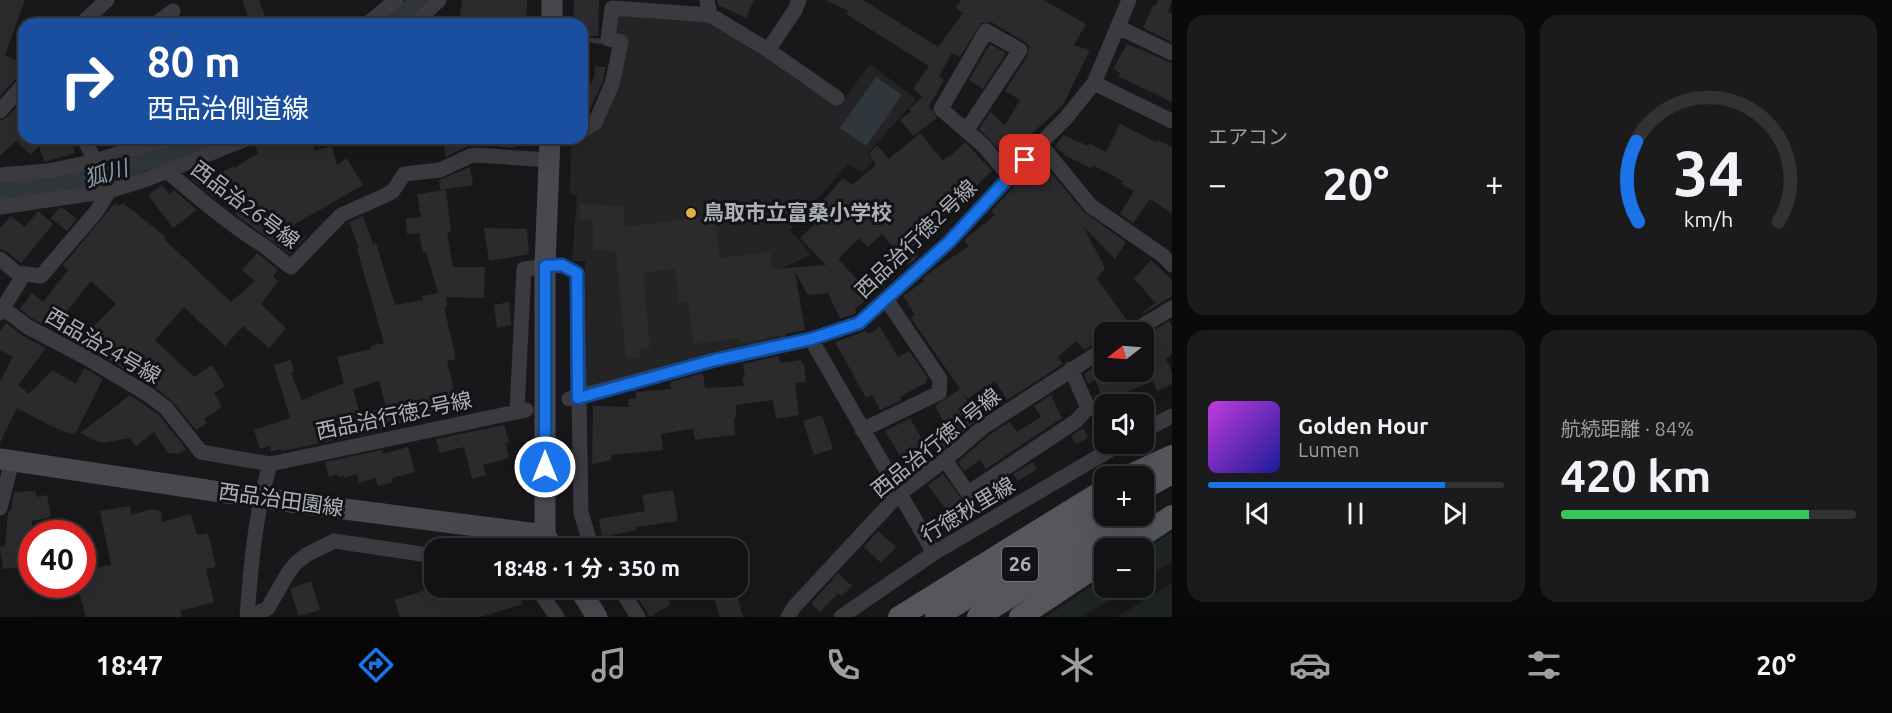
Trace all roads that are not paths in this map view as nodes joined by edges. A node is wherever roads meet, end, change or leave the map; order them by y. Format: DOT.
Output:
graph roads {
  1 [pos="107,0"];
  2 [pos="396,0"];
  3 [pos="439,0"];
  4 [pos="552,0"];
  5 [pos="799,0"];
  6 [pos="1129,0"];
  7 [pos="708,7"];
  8 [pos="173,11"];
  9 [pos="88,18"];
  10 [pos="163,18"];
  11 [pos="374,18"];
  12 [pos="420,18"];
  13 [pos="552,18"];
  14 [pos="1118,27"];
  15 [pos="768,50"];
  16 [pos="1172,53"];
  17 [pos="1094,83"];
  18 [pos="18,91"];
  19 [pos="837,98"];
  20 [pos="0,111"];
  21 [pos="1172,121"];
  22 [pos="588,127"];
  23 [pos="966,131"];
  24 [pos="87,144"];
  25 [pos="151,144"];
  26 [pos="233,144"];
  27 [pos="550,144"];
  28 [pos="1040,144"];
  29 [pos="549,160"];
  30 [pos="96,163"];
  31 [pos="167,171"];
  32 [pos="0,175"];
  33 [pos="1010,177"];
  34 [pos="107,188"];
  35 [pos="0,207"];
  36 [pos="0,259"];
  37 [pos="1172,265"];
  38 [pos="545,266"];
  39 [pos="24,274"];
  40 [pos="886,299"];
  41 [pos="1172,308"];
  42 [pos="1,311"];
  43 [pos="1149,322"];
  44 [pos="811,339"];
  45 [pos="1094,355"];
  46 [pos="1071,369"];
  47 [pos="573,398"];
  48 [pos="1172,416"];
  49 [pos="1154,425"];
  50 [pos="862,430"];
  51 [pos="1103,454"];
  52 [pos="1172,456"];
  53 [pos="6,460"];
  54 [pos="945,460"];
  55 [pos="270,464"];
  56 [pos="1150,466"];
  57 [pos="1172,473"];
  58 [pos="1154,483"];
  59 [pos="899,495"];
  60 [pos="1094,496"];
  61 [pos="260,498"];
  62 [pos="1172,498"];
  63 [pos="0,508"];
  64 [pos="1154,509"];
  65 [pos="1172,516"];
  66 [pos="1094,519"];
  67 [pos="1125,526"];
  68 [pos="524,538"];
  69 [pos="550,538"];
  70 [pos="588,538"];
  71 [pos="1139,538"];
  72 [pos="424,554"];
  73 [pos="934,554"];
  74 [pos="1094,568"];
  75 [pos="544,598"];
  76 [pos="585,598"];
  77 [pos="626,598"];
  78 [pos="248,617"];
  79 [pos="558,617"];
  80 [pos="597,617"];
  81 [pos="638,617"];
  82 [pos="788,617"];
  83 [pos="841,617"];
  84 [pos="899,617"];
  85 [pos="936,617"];
  86 [pos="978,617"];
  87 [pos="1020,617"];
  1 -- 9 [label="street"];
  2 -- 11 [label="street"];
  3 -- 12 [label="street"];
  4 -- 13 [label="street"];
  5 -- 15 [label="street"];
  6 -- 14 [label="street, 西品治行徳2号線"];
  7 -- 15 [label="street"];
  7 -- 22 [label="street"];
  8 -- 10 [label="street"];
  14 -- 16 [label="street"];
  14 -- 17 [label="street, 西品治行徳2号線"];
  15 -- 19 [label="street"];
  17 -- 21 [label="street"];
  17 -- 28 [label="street, 西品治行徳2号線"];
  18 -- 20 [label="street"];
  23 -- 23 [label="street"];
  23 -- 33 [label="street"];
  24 -- 30 [label="street"];
  25 -- 30 [label="street"];
  26 -- 31 [label="street"];
  27 -- 29 [label="street"];
  28 -- 33 [label="street, 西品治行徳2号線"];
  28 -- 37 [label="street"];
  29 -- 31 [label="street, 西品治26号線"];
  29 -- 38 [label="street"];
  30 -- 32 [label="street"];
  30 -- 34 [label="street"];
  31 -- 34 [label="street"];
  33 -- 40 [label="street, 西品治行徳2号線"];
  34 -- 35 [label="street"];
  34 -- 39 [label="street"];
  36 -- 39 [label="street"];
  38 -- 47 [label="street"];
  38 -- 55 [label="street, 西品治行徳2号線"];
  38 -- 69 [label="street"];
  39 -- 42 [label="street, 西品治24号線"];
  40 -- 44 [label="street, 西品治行徳2号線"];
  40 -- 50 [label="street"];
  41 -- 43 [label="street"];
  42 -- 55 [label="street, 西品治24号線"];
  44 -- 47 [label="street, 西品治行徳2号線"];
  44 -- 50 [label="street"];
  45 -- 46 [label="street, 西品治行徳1号線"];
  46 -- 54 [label="street, 西品治行徳1号線"];
  46 -- 54 [label="street"];
  47 -- 70 [label="street"];
  48 -- 49 [label="street"];
  50 -- 59 [label="street"];
  51 -- 73 [label="street, 行徳秋里線"];
  52 -- 56 [label="main road"];
  53 -- 61 [label="street, 西品治田園線"];
  53 -- 63 [label="street"];
  54 -- 59 [label="street, 西品治行徳1号線"];
  55 -- 61 [label="street"];
  57 -- 58 [label="main road"];
  59 -- 73 [label="street"];
  59 -- 82 [label="street, 西品治行徳1号線"];
  60 -- 84 [label="main road"];
  61 -- 68 [label="street, 西品治田園線"];
  61 -- 78 [label="street"];
  62 -- 64 [label="main road, 26"];
  65 -- 71 [label="main road"];
  66 -- 85 [label="main road, 26"];
  67 -- 86 [label="main road, 26"];
  72 -- 78 [label="street"];
  73 -- 83 [label="street, 行徳秋里線"];
  74 -- 87 [label="main road"];
  75 -- 79 [label="street"];
  76 -- 80 [label="street"];
  77 -- 81 [label="street"];
}
